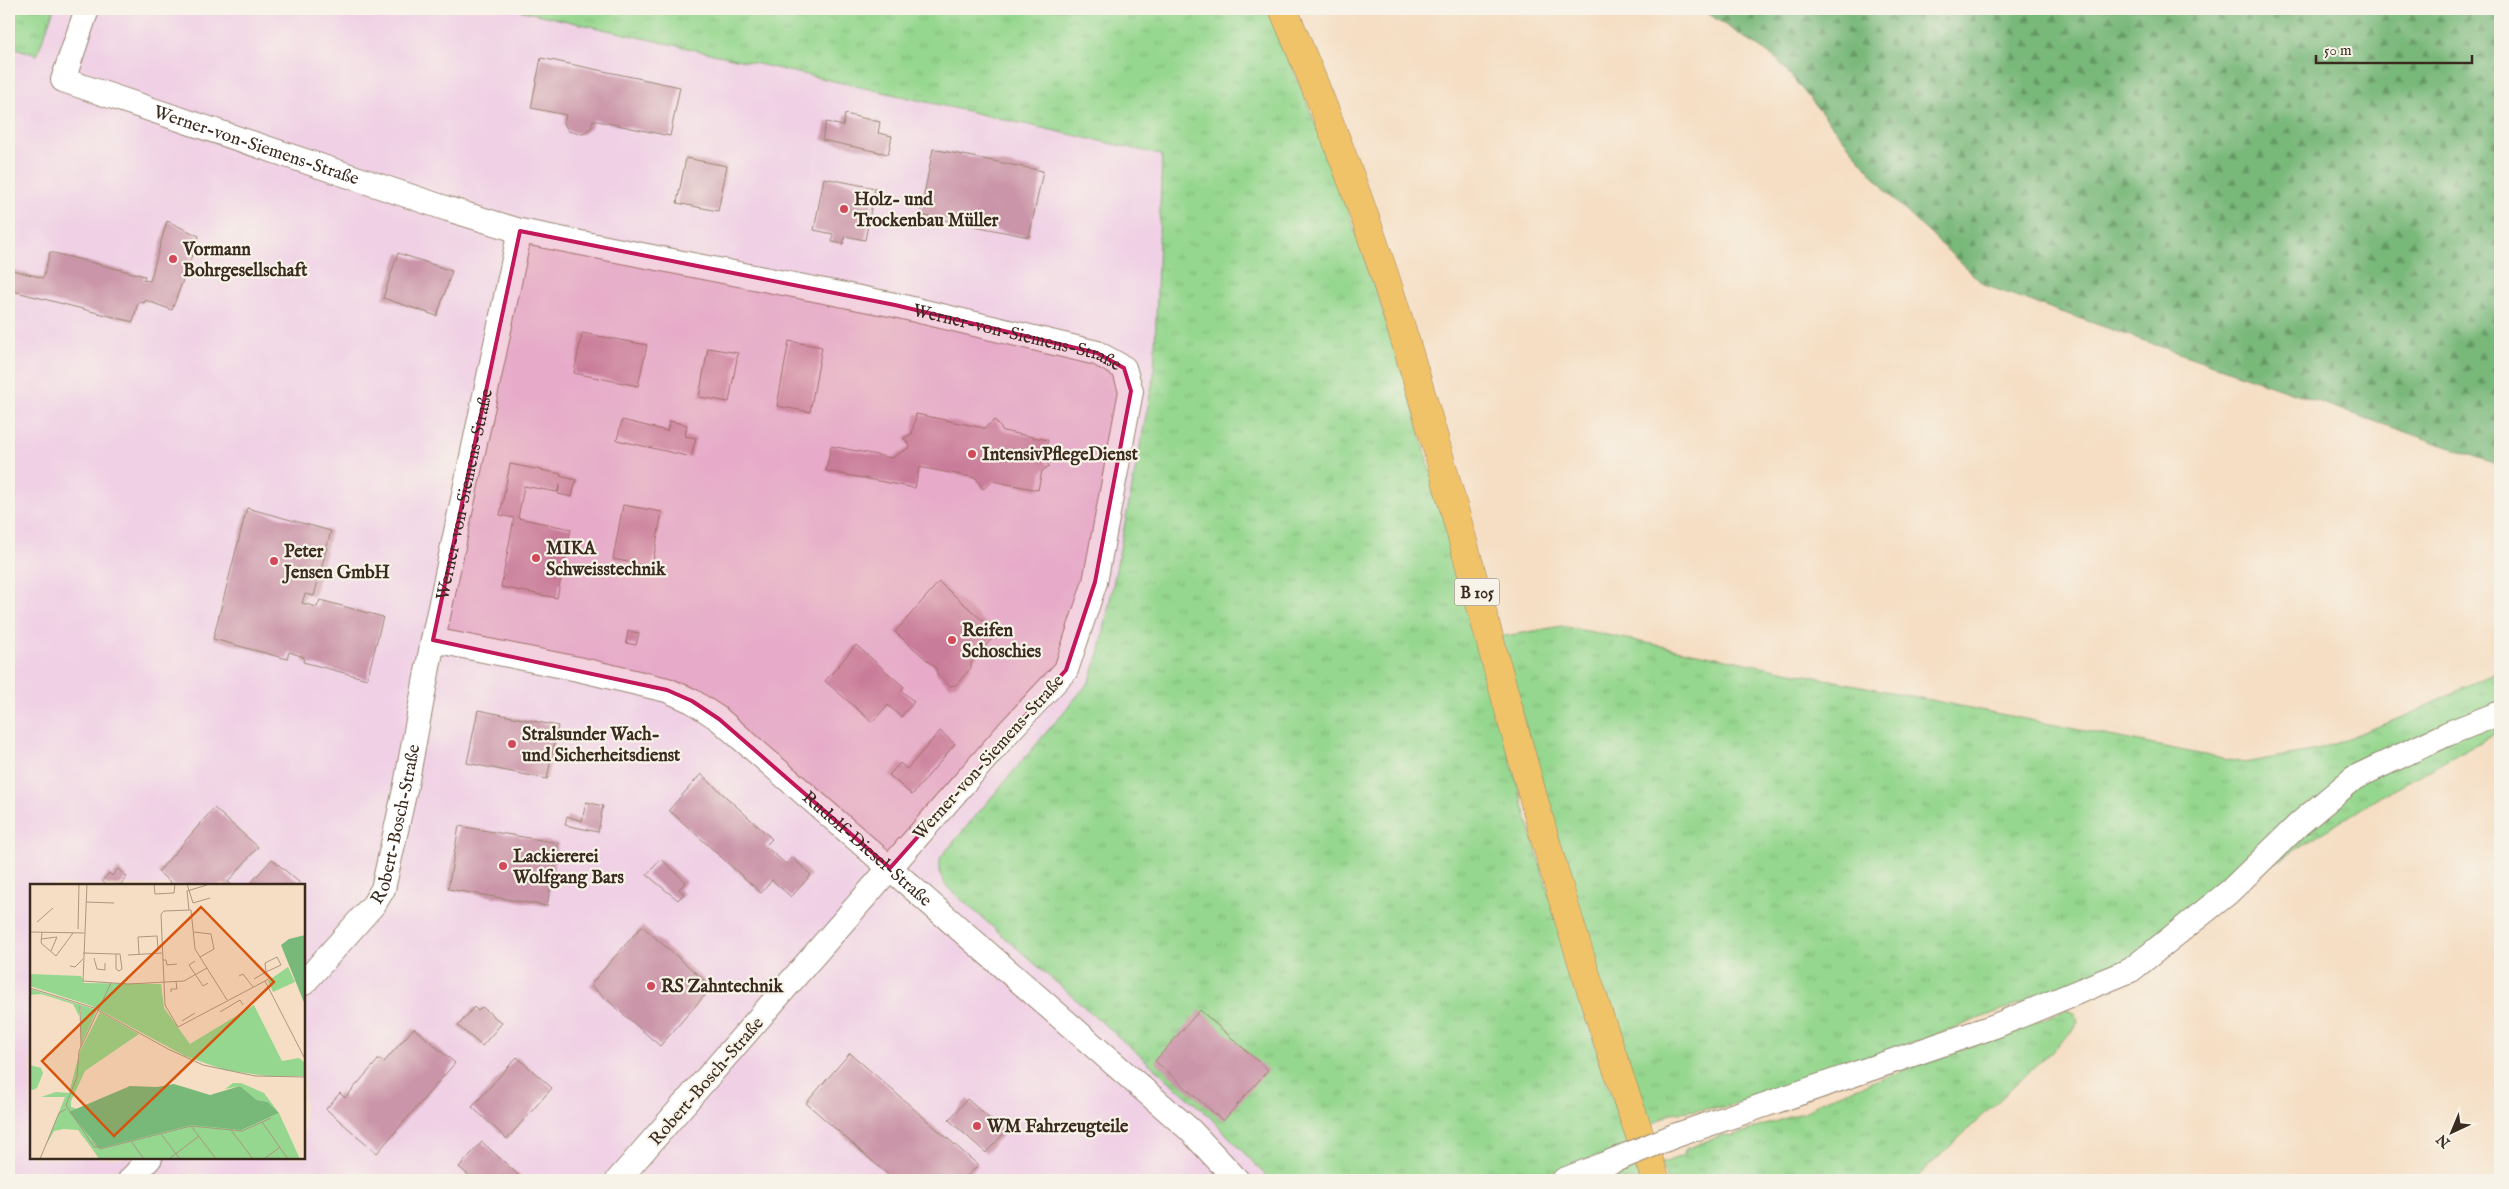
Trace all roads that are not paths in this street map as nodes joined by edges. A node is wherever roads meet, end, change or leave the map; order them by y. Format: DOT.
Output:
graph roads {
  1 [pos="86,9"];
  2 [pos="1283,9"];
  3 [pos="520,231"];
  4 [pos="433,640"];
  5 [pos="2500,714"];
  6 [pos="890,868"];
  7 [pos="305,982"];
  8 [pos="149,1159"];
  9 [pos="130,1180"];
  10 [pos="618,1180"];
  11 [pos="1237,1180"];
  12 [pos="1564,1180"];
  13 [pos="1656,1180"];
  1 -- 3 [label="street, Werner-von-Siemens-Straße"];
  2 -- 13 [label="highway, B 105"];
  3 -- 4 [label="street, Werner-von-Siemens-Straße"];
  3 -- 6 [label="street, Werner-von-Siemens-Straße"];
  4 -- 6 [label="street, Rudolf-Diesel-Straße"];
  4 -- 7 [label="street, Robert-Bosch-Straße"];
  5 -- 12 [label="street, bridge"];
  6 -- 10 [label="street, Robert-Bosch-Straße"];
  6 -- 11 [label="street, Rudolf-Diesel-Straße"];
  8 -- 9 [label="street"];
}
